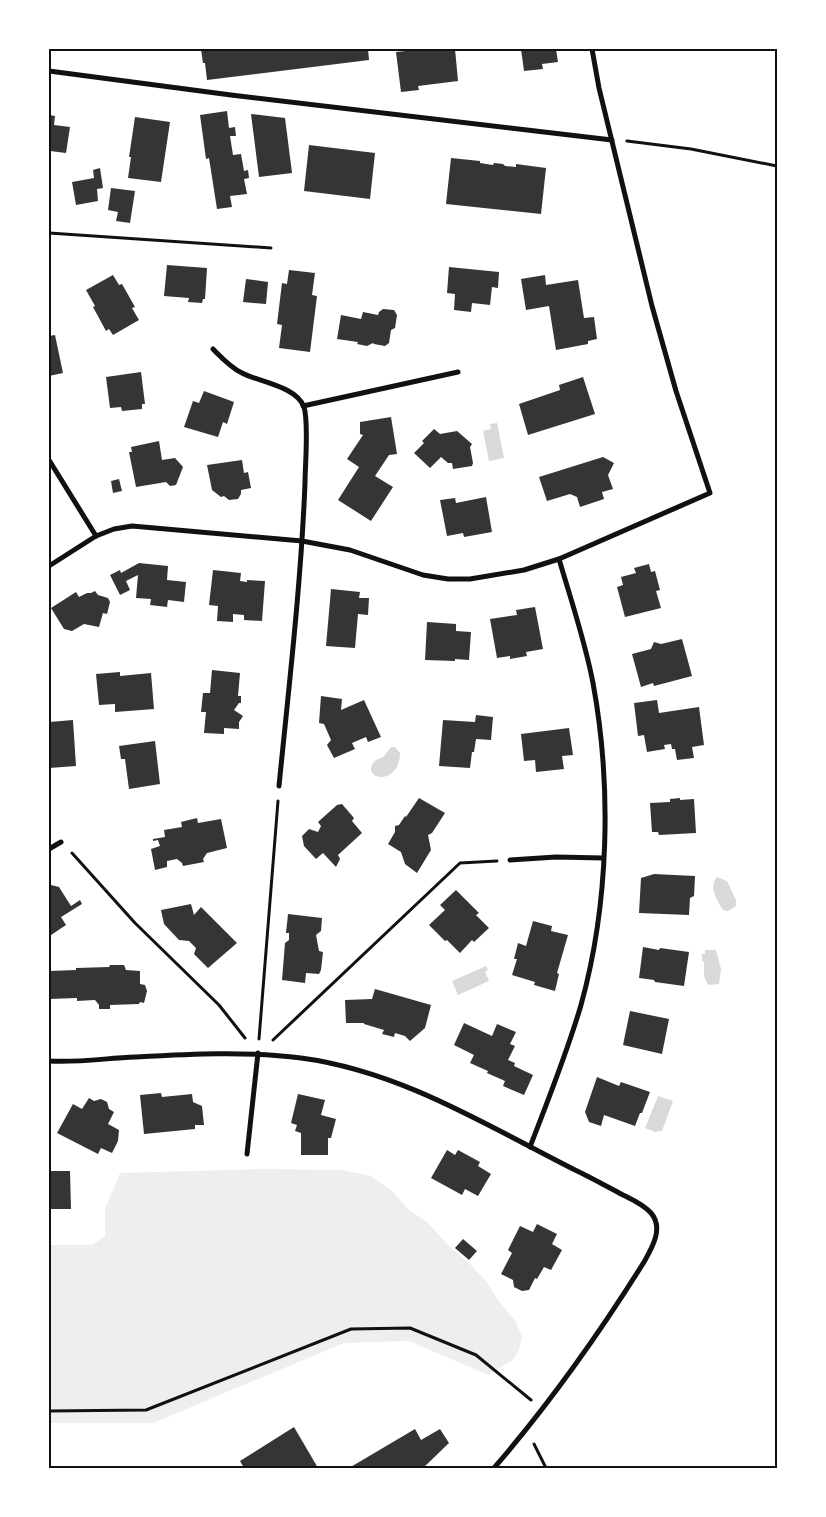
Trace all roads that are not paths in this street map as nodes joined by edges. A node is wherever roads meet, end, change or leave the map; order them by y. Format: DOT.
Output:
graph roads {
  1 [pos="592,49"];
  2 [pos="49,71"];
  3 [pos="612,140"];
  4 [pos="213,349"];
  5 [pos="458,372"];
  6 [pos="304,406"];
  7 [pos="49,460"];
  8 [pos="96,536"];
  9 [pos="302,541"];
  10 [pos="559,559"];
  11 [pos="49,566"];
  12 [pos="279,786"];
  13 [pos="61,842"];
  14 [pos="49,849"];
  15 [pos="603,858"];
  16 [pos="510,860"];
  17 [pos="258,1054"];
  18 [pos="49,1061"];
  19 [pos="530,1148"];
  20 [pos="247,1154"];
  21 [pos="494,1468"];
  1 -- 3 [label="street"];
  2 -- 3 [label="street"];
  3 -- 10 [label="street"];
  4 -- 6 [label="street"];
  5 -- 6 [label="street"];
  6 -- 9 [label="street"];
  7 -- 8 [label="street"];
  8 -- 9 [label="street"];
  8 -- 11 [label="street"];
  9 -- 10 [label="street"];
  9 -- 12 [label="street"];
  10 -- 15 [label="street"];
  13 -- 14 [label="street"];
  15 -- 16 [label="street"];
  15 -- 19 [label="street"];
  17 -- 18 [label="street"];
  17 -- 19 [label="street"];
  17 -- 20 [label="street"];
  19 -- 21 [label="street"];
}
